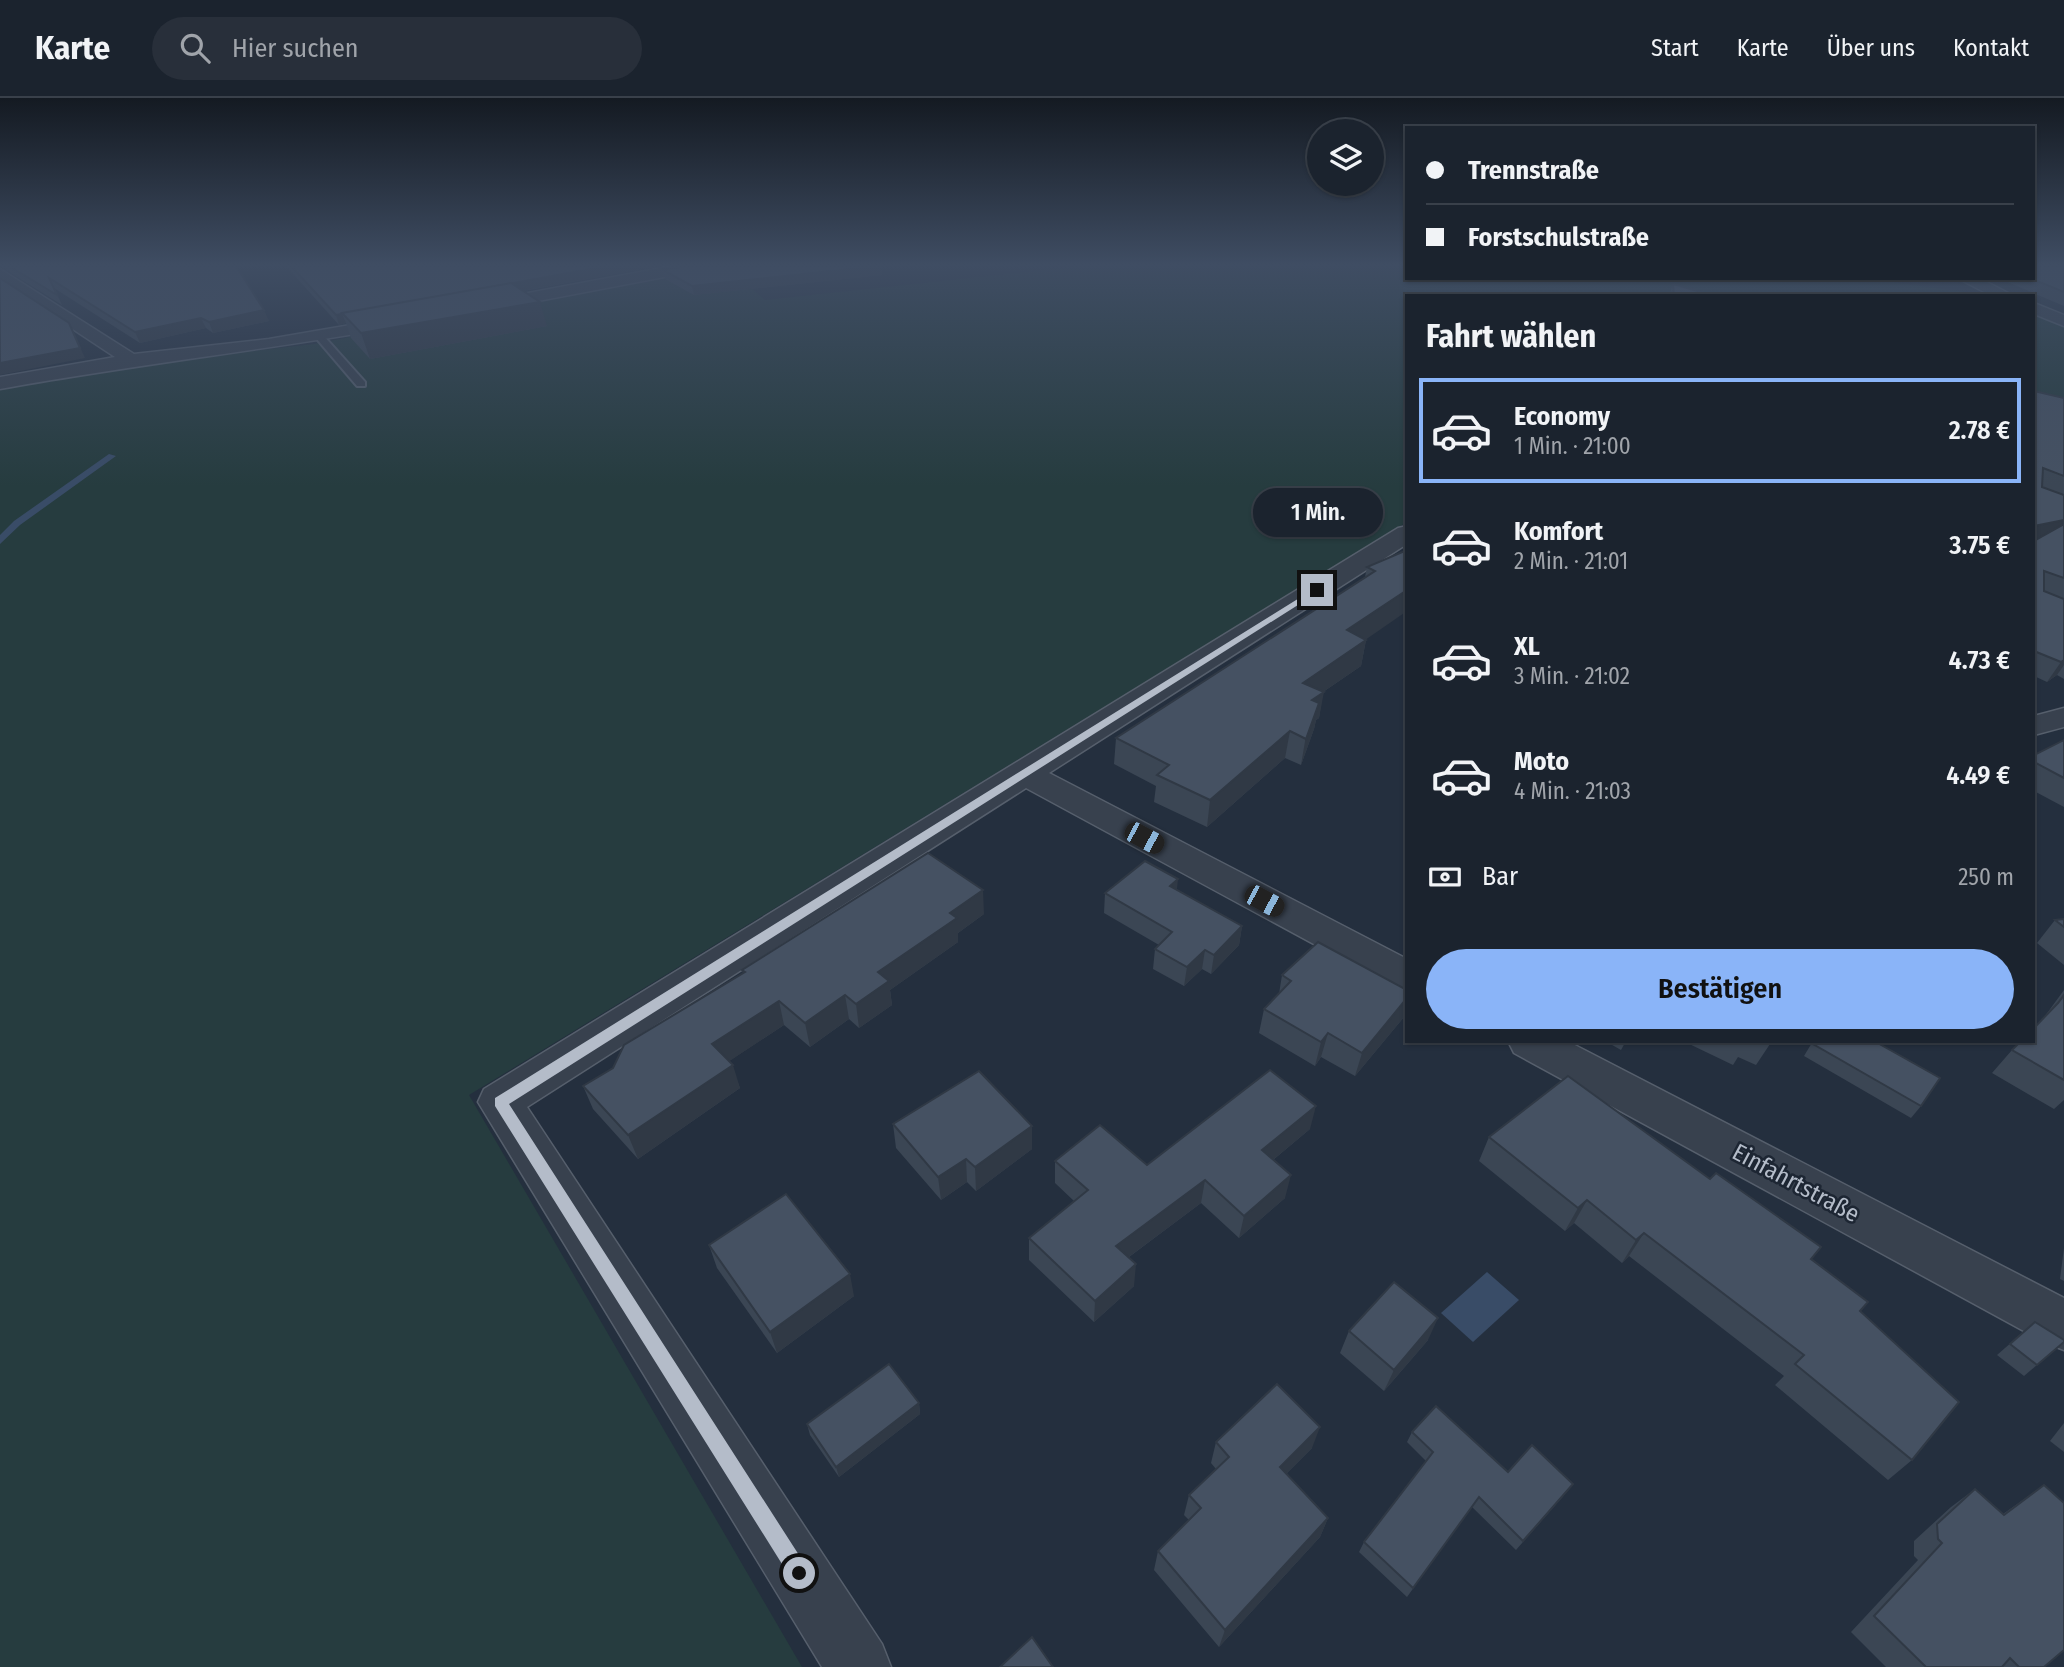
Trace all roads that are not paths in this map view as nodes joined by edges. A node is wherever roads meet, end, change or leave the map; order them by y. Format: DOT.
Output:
graph roads {
  1 [pos="99,339"];
  2 [pos="301,339"];
  3 [pos="321,339"];
  4 [pos="131,360"];
  5 [pos="0,383"];
  6 [pos="361,384"];
  7 [pos="1405,534"];
  8 [pos="2064,717"];
  9 [pos="2035,726"];
  10 [pos="1025,774"];
  11 [pos="1405,976"];
  12 [pos="1543,1045"];
  13 [pos="2064,1325"];
  14 [pos="859,1667"];
  1 -- 4 [label="street"];
  2 -- 4 [label="street"];
  3 -- 6 [label="lane"];
  4 -- 5 [label="street"];
  7 -- 10 [label="street"];
  8 -- 9 [label="street"];
  10 -- 11 [label="street"];
  10 -- 14 [label="street"];
  12 -- 13 [label="street, Einfahrtstraße"];
}
